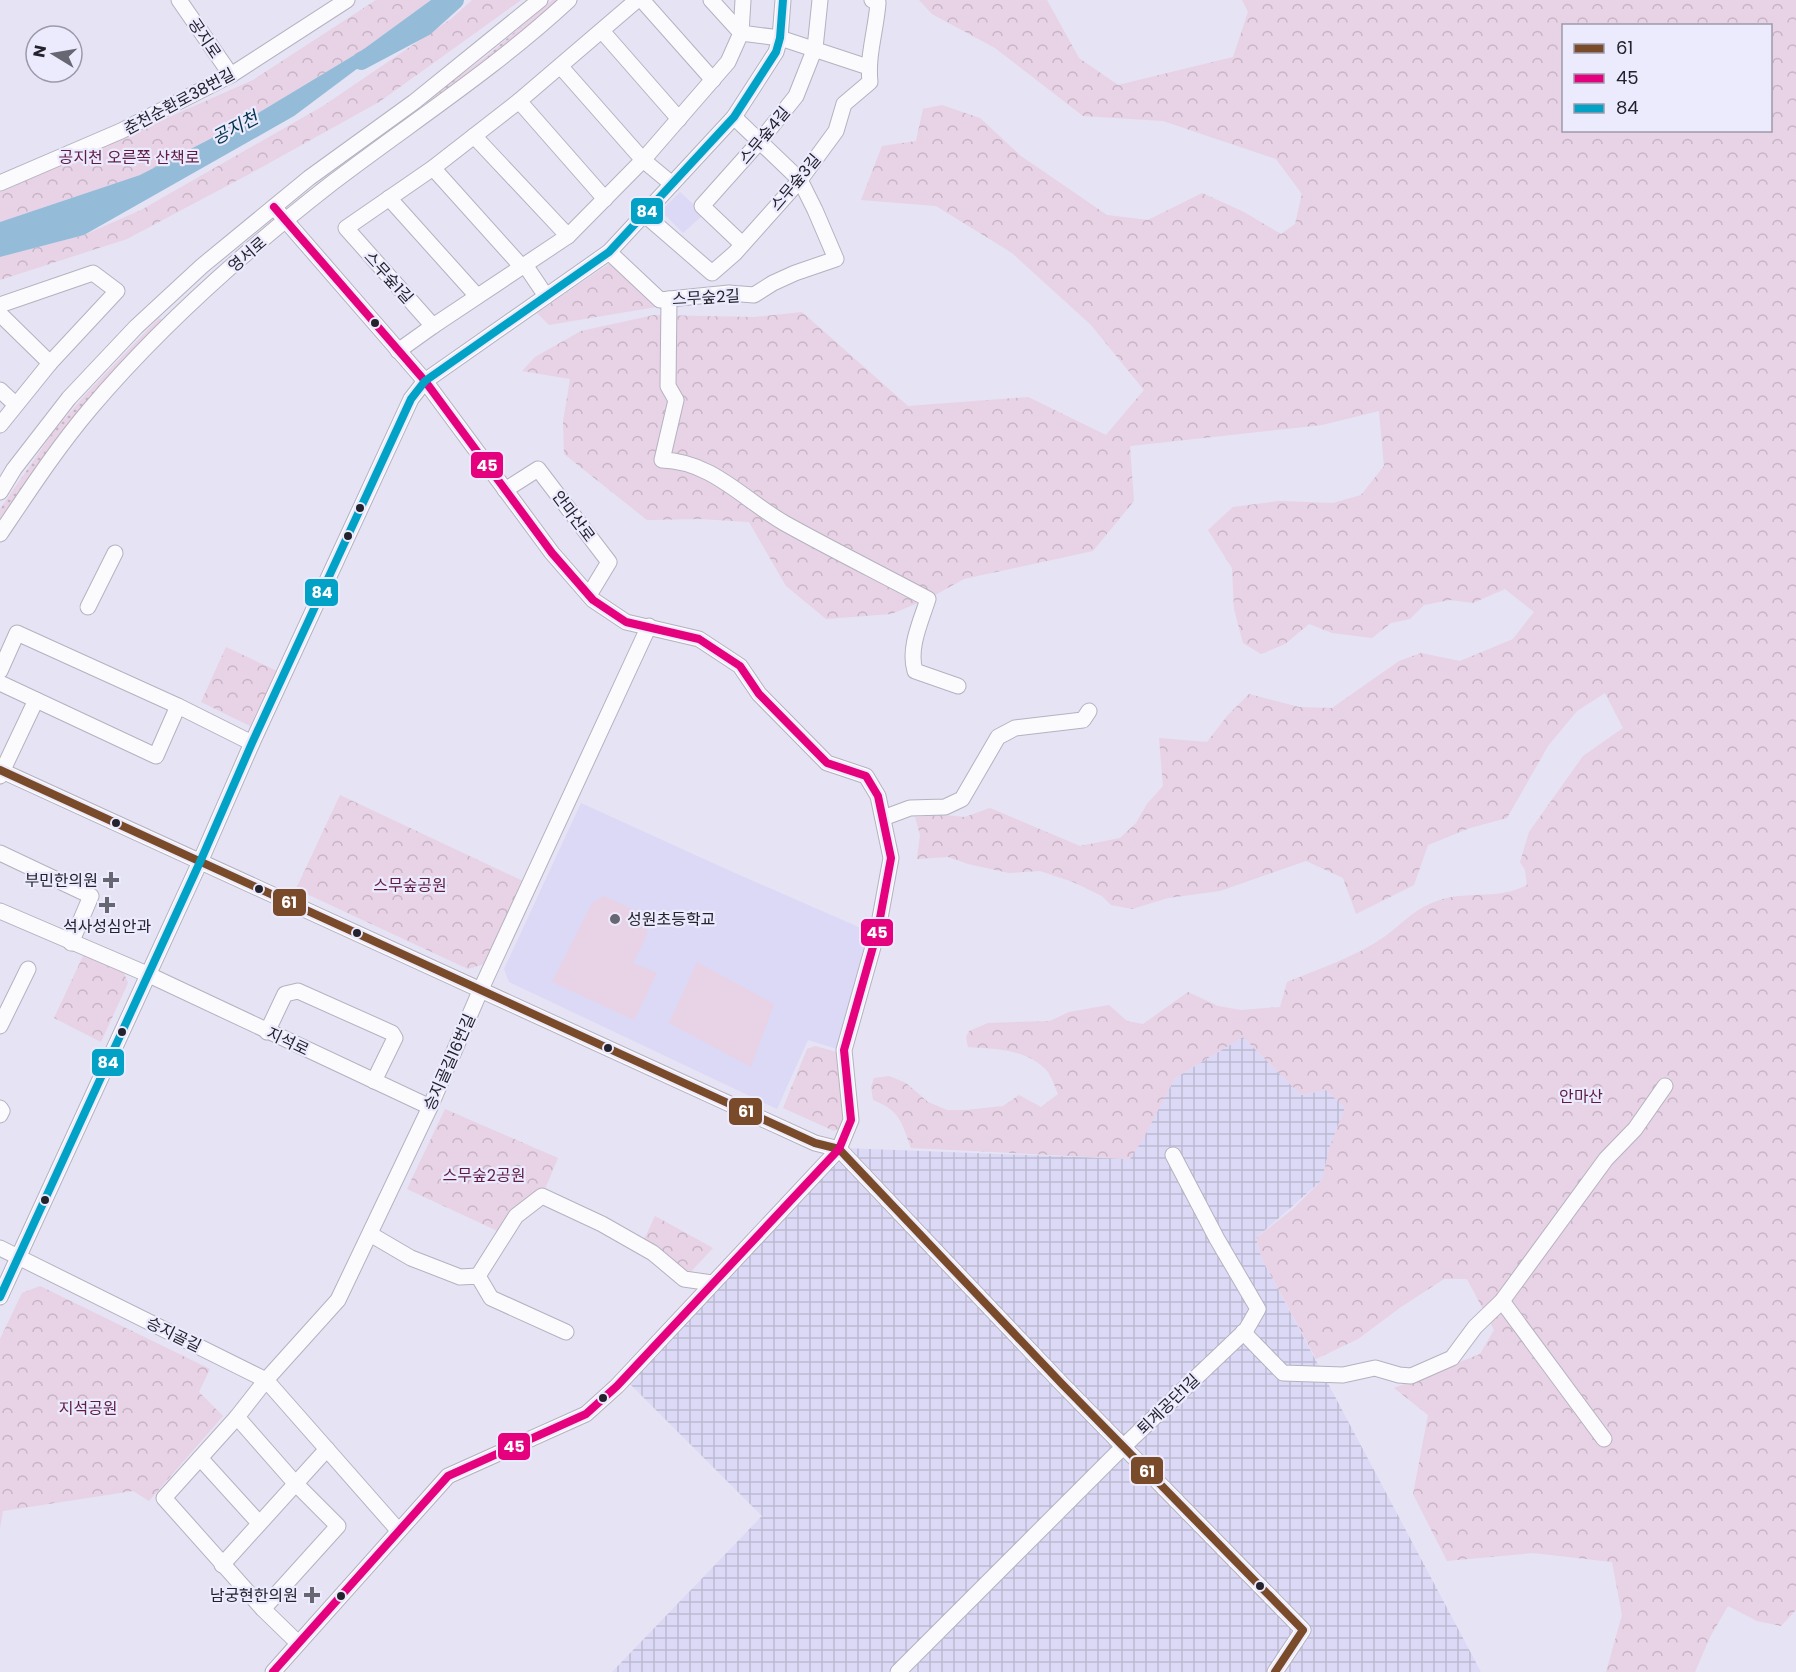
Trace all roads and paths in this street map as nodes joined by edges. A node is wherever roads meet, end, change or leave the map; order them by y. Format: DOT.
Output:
graph roads {
  1 [pos="179,0"];
  2 [pos="347,0"];
  3 [pos="540,0"];
  4 [pos="569,0"];
  5 [pos="637,0"];
  6 [pos="642,0"];
  7 [pos="711,0"];
  8 [pos="743,0"];
  9 [pos="783,0"];
  10 [pos="820,0"];
  11 [pos="872,0"];
  12 [pos="602,31"];
  13 [pos="741,33"];
  14 [pos="780,38"];
  15 [pos="815,48"];
  16 [pos="561,67"];
  17 [pos="868,67"];
  18 [pos="231,75"];
  19 [pos="714,80"];
  20 [pos="519,101"];
  21 [pos="734,117"];
  22 [pos="679,119"];
  23 [pos="474,136"];
  24 [pos="760,141"];
  25 [pos="643,160"];
  26 [pos="326,166"];
  27 [pos="433,168"];
  28 [pos="800,180"];
  29 [pos="335,182"];
  30 [pos="0,183"];
  31 [pos="672,184"];
  32 [pos="389,198"];
  33 [pos="605,199"];
  34 [pos="274,207"];
  35 [pos="644,214"];
  36 [pos="286,221"];
  37 [pos="568,236"];
  38 [pos="230,243"];
  39 [pos="742,244"];
  40 [pos="609,252"];
  41 [pos="240,260"];
  42 [pos="524,266"];
  43 [pos="711,273"];
  44 [pos="729,293"];
  45 [pos="477,296"];
  46 [pos="546,296"];
  47 [pos="669,299"];
  48 [pos="0,305"];
  49 [pos="0,314"];
  50 [pos="433,326"];
  51 [pos="398,351"];
  52 [pos="50,363"];
  53 [pos="425,381"];
  54 [pos="0,390"];
  55 [pos="15,404"];
  56 [pos="0,425"];
  57 [pos="505,490"];
  58 [pos="0,492"];
  59 [pos="0,534"];
  60 [pos="115,553"];
  61 [pos="588,595"];
  62 [pos="88,607"];
  63 [pos="649,626"];
  64 [pos="0,671"];
  65 [pos="0,683"];
  66 [pos="958,686"];
  67 [pos="36,700"];
  68 [pos="178,706"];
  69 [pos="1089,711"];
  70 [pos="252,743"];
  71 [pos="1,772"];
  72 [pos="883,818"];
  73 [pos="0,854"];
  74 [pos="200,862"];
  75 [pos="0,911"];
  76 [pos="71,943"];
  77 [pos="28,969"];
  78 [pos="147,974"];
  79 [pos="481,989"];
  80 [pos="0,1026"];
  81 [pos="267,1032"];
  82 [pos="374,1081"];
  83 [pos="1665,1086"];
  84 [pos="430,1107"];
  85 [pos="0,1108"];
  86 [pos="0,1114"];
  87 [pos="839,1149"];
  88 [pos="1173,1155"];
  89 [pos="370,1234"];
  90 [pos="0,1248"];
  91 [pos="18,1257"];
  92 [pos="478,1276"];
  93 [pos="712,1283"];
  94 [pos="0,1297"];
  95 [pos="1502,1301"];
  96 [pos="566,1332"];
  97 [pos="1243,1332"];
  98 [pos="266,1380"];
  99 [pos="237,1417"];
  100 [pos="1604,1439"];
  101 [pos="1124,1446"];
  102 [pos="327,1449"];
  103 [pos="200,1458"];
  104 [pos="295,1483"];
  105 [pos="259,1523"];
  106 [pos="398,1530"];
  107 [pos="222,1565"];
  108 [pos="263,1609"];
  109 [pos="298,1643"];
  110 [pos="273,1672"];
  111 [pos="898,1672"];
  112 [pos="1275,1672"];
  1 -- 18 [label="street, 공지로"];
  2 -- 18 [label="street, 춘천순환로38번길"];
  3 -- 26 [label="street, 영서로"];
  4 -- 29 [label="street, 영서로"];
  5 -- 12 [label="street, 스무숲1길"];
  6 -- 19 [label="street"];
  7 -- 13 [label="street"];
  8 -- 13 [label="street"];
  9 -- 14 [label="street"];
  10 -- 15 [label="street, 스무숲4길"];
  11 -- 17 [label="street, 스무숲3길"];
  12 -- 16 [label="street, 스무숲1길"];
  12 -- 22 [label="street"];
  13 -- 14 [label="street"];
  13 -- 19 [label="street"];
  14 -- 15 [label="street"];
  14 -- 21 [label="street"];
  15 -- 17 [label="street"];
  15 -- 24 [label="street, 스무숲4길"];
  16 -- 20 [label="street, 스무숲1길"];
  16 -- 25 [label="street"];
  17 -- 28 [label="street, 스무숲3길"];
  18 -- 30 [label="street, 춘천순환로38번길"];
  19 -- 22 [label="street"];
  20 -- 23 [label="street, 스무숲1길"];
  20 -- 33 [label="street"];
  21 -- 24 [label="street"];
  21 -- 31 [label="street"];
  22 -- 25 [label="street"];
  23 -- 27 [label="street, 스무숲1길"];
  23 -- 37 [label="street"];
  24 -- 28 [label="street"];
  24 -- 39 [label="street, 스무숲4길"];
  25 -- 31 [label="street"];
  25 -- 33 [label="street"];
  26 -- 29 [label="street"];
  26 -- 34 [label="street, 영서로"];
  27 -- 32 [label="street, 스무숲1길"];
  27 -- 42 [label="street"];
  28 -- 39 [label="street, 스무숲3길"];
  28 -- 44 [label="street, 스무숲2길"];
  29 -- 36 [label="street, 영서로"];
  31 -- 35 [label="street"];
  32 -- 45 [label="street"];
  32 -- 50 [label="street, 스무숲1길"];
  33 -- 37 [label="street"];
  34 -- 36 [label="street"];
  34 -- 38 [label="street, 영서로"];
  35 -- 40 [label="street"];
  35 -- 43 [label="street"];
  36 -- 41 [label="street, 영서로"];
  36 -- 51 [label="street"];
  37 -- 42 [label="street"];
  38 -- 41 [label="street"];
  38 -- 58 [label="street, 영서로"];
  39 -- 43 [label="street, 스무숲3길"];
  40 -- 46 [label="street"];
  40 -- 47 [label="street, 스무숲2길"];
  41 -- 59 [label="street, 영서로"];
  42 -- 45 [label="street"];
  42 -- 46 [label="street"];
  43 -- 44 [label="street"];
  44 -- 47 [label="street, 스무숲2길"];
  45 -- 50 [label="street"];
  46 -- 53 [label="street"];
  47 -- 66 [label="street"];
  48 -- 52 [label="street"];
  49 -- 52 [label="street"];
  50 -- 51 [label="street"];
  51 -- 53 [label="street"];
  52 -- 55 [label="street"];
  53 -- 57 [label="street"];
  53 -- 70 [label="street"];
  54 -- 55 [label="street"];
  55 -- 56 [label="street"];
  57 -- 61 [label="street"];
  57 -- 61 [label="street, 안마산로"];
  60 -- 62 [label="street"];
  61 -- 63 [label="street"];
  63 -- 72 [label="street"];
  63 -- 79 [label="street, 승지골길16번길"];
  64 -- 68 [label="street"];
  65 -- 67 [label="street"];
  67 -- 68 [label="street"];
  67 -- 71 [label="street"];
  68 -- 70 [label="street"];
  69 -- 72 [label="street"];
  70 -- 74 [label="street"];
  71 -- 74 [label="street"];
  72 -- 87 [label="street"];
  73 -- 76 [label="street"];
  74 -- 78 [label="street"];
  74 -- 79 [label="street"];
  75 -- 76 [label="street, 지석로"];
  76 -- 78 [label="street, 지석로"];
  77 -- 80 [label="street"];
  78 -- 81 [label="street, 지석로"];
  78 -- 91 [label="street"];
  79 -- 84 [label="street, 승지골길16번길"];
  79 -- 87 [label="street"];
  81 -- 82 [label="street, 지석로"];
  81 -- 82 [label="street"];
  82 -- 84 [label="street, 지석로"];
  83 -- 95 [label="street"];
  84 -- 89 [label="street, 승지골길16번길"];
  85 -- 86 [label="street"];
  87 -- 93 [label="street"];
  87 -- 101 [label="street"];
  88 -- 97 [label="street, 퇴계공단1길"];
  89 -- 92 [label="street"];
  89 -- 98 [label="street, 승지골길16번길"];
  90 -- 91 [label="street, 승지골길"];
  91 -- 94 [label="street"];
  91 -- 98 [label="street, 승지골길"];
  92 -- 93 [label="street"];
  92 -- 96 [label="street"];
  93 -- 106 [label="street"];
  95 -- 97 [label="street"];
  95 -- 100 [label="street"];
  97 -- 101 [label="street, 퇴계공단1길"];
  98 -- 99 [label="street, 승지골길16번길"];
  98 -- 102 [label="street, 승지골길"];
  99 -- 103 [label="street, 승지골길16번길"];
  99 -- 104 [label="street"];
  101 -- 111 [label="street, 퇴계공단1길"];
  101 -- 112 [label="street"];
  102 -- 104 [label="street"];
  102 -- 106 [label="street, 승지골길"];
  103 -- 105 [label="street"];
  103 -- 107 [label="street, 승지골길16번길"];
  104 -- 105 [label="street"];
  104 -- 108 [label="street"];
  105 -- 107 [label="street"];
  106 -- 109 [label="street"];
  107 -- 108 [label="street"];
  108 -- 109 [label="street"];
  109 -- 110 [label="street"];
}
